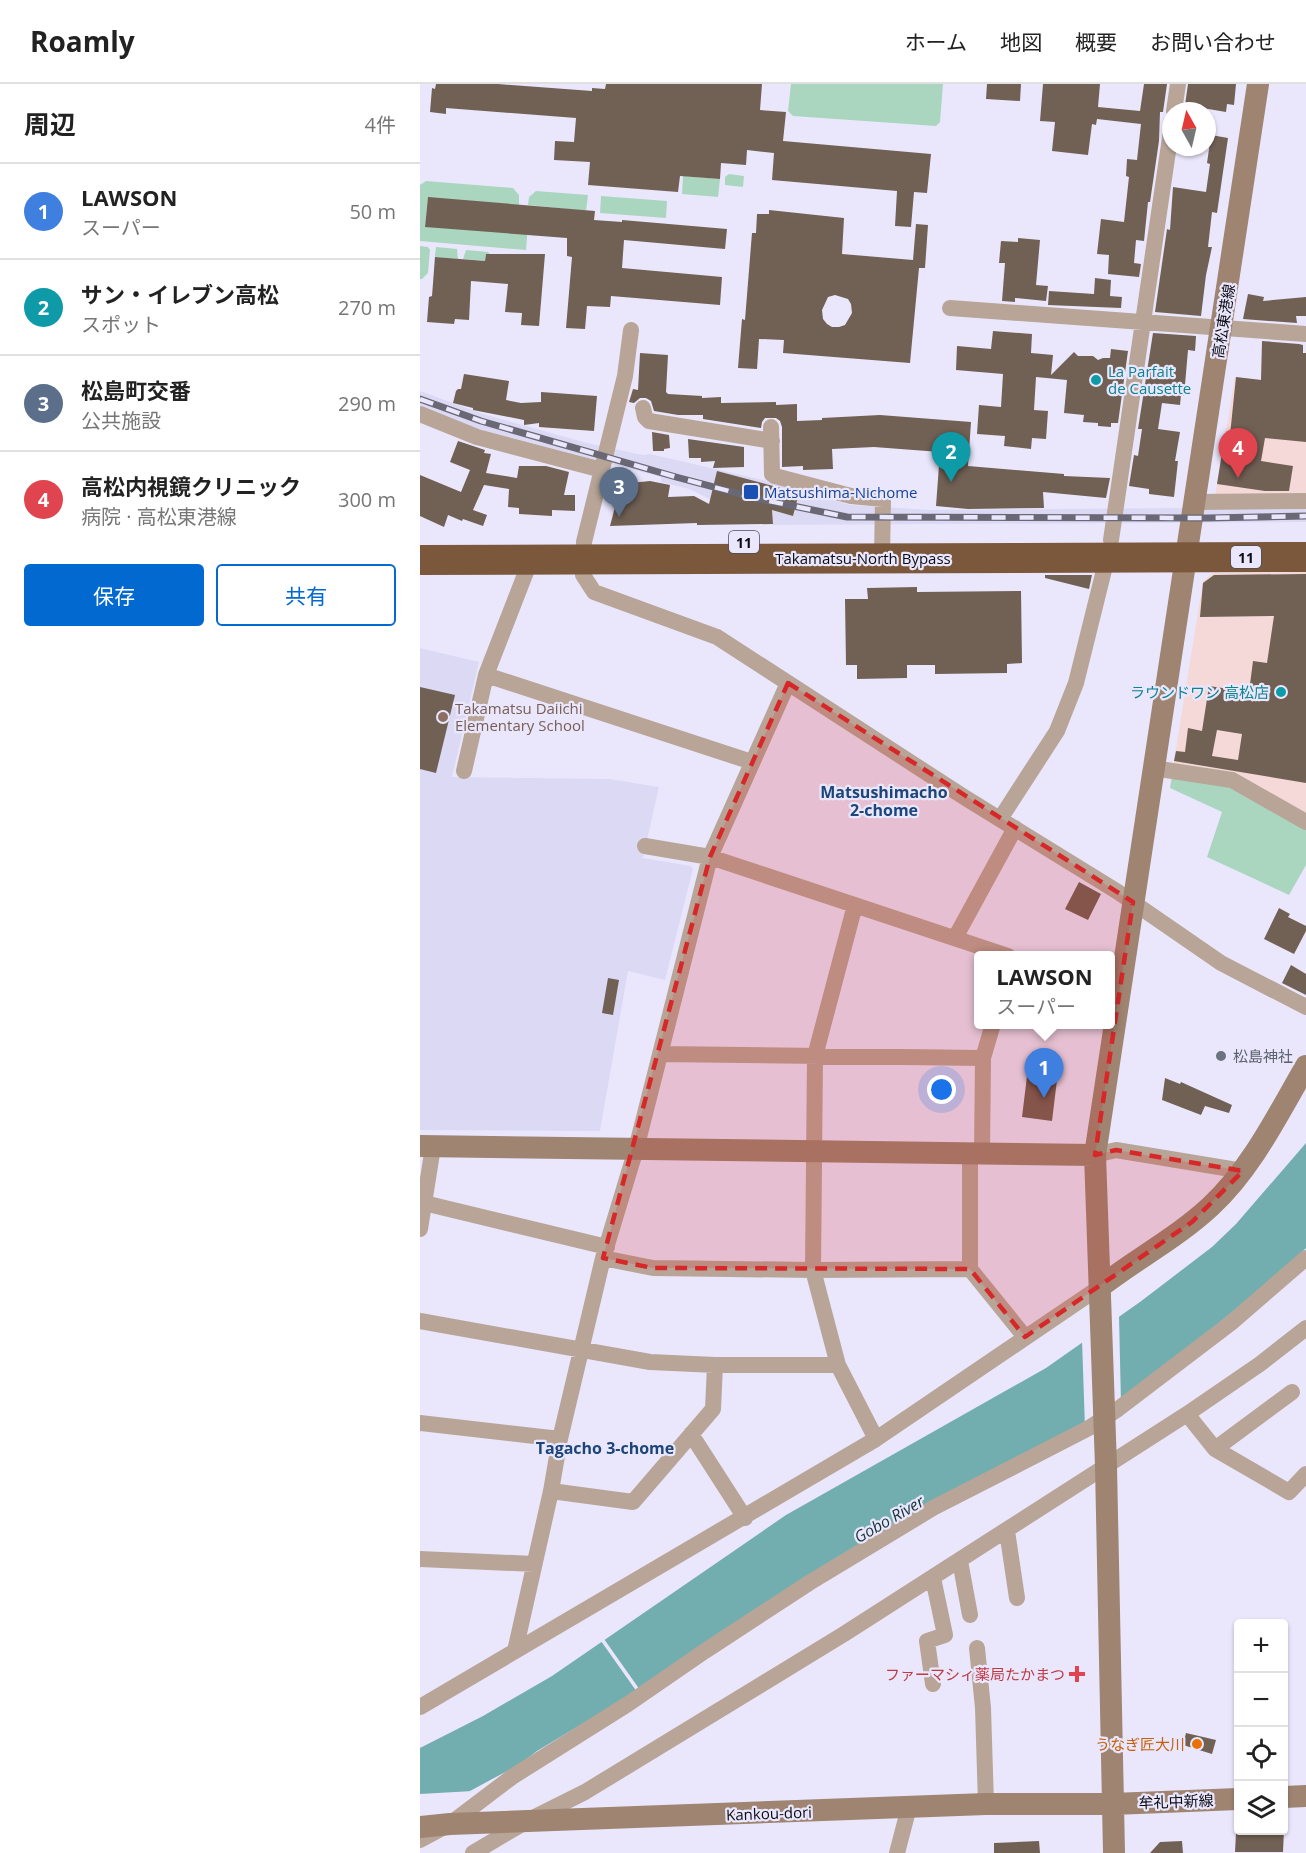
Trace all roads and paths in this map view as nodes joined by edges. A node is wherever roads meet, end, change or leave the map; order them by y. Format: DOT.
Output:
graph roads {
  1 [pos="1178,84"];
  2 [pos="1258,84"];
  3 [pos="1175,102"];
  4 [pos="1167,156"];
  5 [pos="950,308"];
  6 [pos="1143,323"];
  7 [pos="1221,329"];
  8 [pos="631,330"];
  9 [pos="1306,334"];
  10 [pos="643,408"];
  11 [pos="420,414"];
  12 [pos="602,470"];
  13 [pos="1195,501"];
  14 [pos="1306,501"];
  15 [pos="1306,537"];
  16 [pos="420,543"];
  17 [pos="1109,549"];
  18 [pos="1188,549"];
  19 [pos="584,550"];
  20 [pos="883,550"];
  21 [pos="1306,557"];
  22 [pos="531,559"];
  23 [pos="420,560"];
  24 [pos="486,675"];
  25 [pos="788,683"];
  26 [pos="752,762"];
  27 [pos="1153,768"];
  28 [pos="464,771"];
  29 [pos="1000,819"];
  30 [pos="1306,822"];
  31 [pos="1015,828"];
  32 [pos="645,846"];
  33 [pos="710,857"];
  34 [pos="1133,902"];
  35 [pos="855,905"];
  36 [pos="955,938"];
  37 [pos="993,951"];
  38 [pos="1115,991"];
  39 [pos="1306,1007"];
  40 [pos="992,1029"];
  41 [pos="1110,1029"];
  42 [pos="660,1054"];
  43 [pos="815,1056"];
  44 [pos="983,1058"];
  45 [pos="1306,1066"];
  46 [pos="427,1146"];
  47 [pos="636,1149"];
  48 [pos="813,1151"];
  49 [pos="976,1153"];
  50 [pos="1095,1155"];
  51 [pos="1243,1171"];
  52 [pos="422,1203"];
  53 [pos="420,1229"];
  54 [pos="605,1252"];
  55 [pos="1306,1258"];
  56 [pos="970,1269"];
  57 [pos="813,1270"];
  58 [pos="1100,1287"];
  59 [pos="420,1321"];
  60 [pos="1306,1328"];
  61 [pos="1024,1337"];
  62 [pos="582,1349"];
  63 [pos="715,1365"];
  64 [pos="838,1365"];
  65 [pos="1292,1392"];
  66 [pos="1187,1414"];
  67 [pos="1104,1417"];
  68 [pos="420,1423"];
  69 [pos="692,1434"];
  70 [pos="560,1439"];
  71 [pos="876,1439"];
  72 [pos="1215,1449"];
  73 [pos="1106,1466"];
  74 [pos="1306,1474"];
  75 [pos="551,1491"];
  76 [pos="745,1518"];
  77 [pos="1007,1531"];
  78 [pos="420,1559"];
  79 [pos="960,1561"];
  80 [pos="534,1564"];
  81 [pos="933,1578"];
  82 [pos="1017,1598"];
  83 [pos="970,1615"];
  84 [pos="977,1648"];
  85 [pos="515,1651"];
  86 [pos="933,1684"];
  87 [pos="420,1707"];
  88 [pos="1306,1796"];
  89 [pos="1288,1797"];
  90 [pos="1234,1799"];
  91 [pos="986,1804"];
  92 [pos="1113,1804"];
  93 [pos="909,1807"];
  94 [pos="527,1821"];
  95 [pos="450,1824"];
  96 [pos="421,1831"];
  97 [pos="473,1853"];
  98 [pos="897,1853"];
  99 [pos="1114,1853"];
  1 -- 3 [label="street"];
  2 -- 7 [label="street, 高松東港線"];
  4 -- 6 [label="street"];
  5 -- 6 [label="street"];
  6 -- 7 [label="street"];
  6 -- 17 [label="street"];
  7 -- 9 [label="street"];
  7 -- 13 [label="street, 高松東港線"];
  8 -- 12 [label="street"];
  10 -- 20 [label="street"];
  11 -- 12 [label="street"];
  12 -- 19 [label="street"];
  13 -- 14 [label="street"];
  13 -- 18 [label="street, 高松東港線"];
  15 -- 18 [label="highway, Takamatsu-North Bypass / 11"];
  16 -- 19 [label="highway, Takamatsu-North Bypass / 11"];
  17 -- 18 [label="highway, Takamatsu-North Bypass / 11"];
  17 -- 20 [label="highway, Takamatsu-North Bypass / 11"];
  17 -- 29 [label="street"];
  18 -- 21 [label="highway, Takamatsu-North Bypass / 11"];
  18 -- 27 [label="street, 高松東港線"];
  19 -- 20 [label="highway, Takamatsu-North Bypass / 11"];
  19 -- 22 [label="highway, Takamatsu-North Bypass / 11"];
  19 -- 25 [label="street"];
  22 -- 23 [label="highway, Takamatsu-North Bypass / 11"];
  22 -- 24 [label="street"];
  24 -- 26 [label="street"];
  24 -- 28 [label="street"];
  25 -- 26 [label="street"];
  25 -- 29 [label="street"];
  26 -- 33 [label="street"];
  27 -- 30 [label="street"];
  27 -- 34 [label="street, 高松東港線"];
  29 -- 31 [label="street"];
  31 -- 34 [label="street"];
  31 -- 36 [label="street"];
  32 -- 33 [label="street"];
  33 -- 35 [label="street"];
  33 -- 42 [label="street"];
  34 -- 38 [label="street, 高松東港線"];
  34 -- 39 [label="street"];
  35 -- 36 [label="street"];
  35 -- 43 [label="street"];
  36 -- 37 [label="street"];
  40 -- 44 [label="street"];
  41 -- 50 [label="street, 高松東港線"];
  42 -- 43 [label="street"];
  42 -- 47 [label="street"];
  43 -- 44 [label="street"];
  43 -- 48 [label="street"];
  44 -- 49 [label="street"];
  45 -- 51 [label="street"];
  46 -- 47 [label="street"];
  46 -- 52 [label="street"];
  47 -- 48 [label="street"];
  47 -- 54 [label="street"];
  48 -- 49 [label="street"];
  48 -- 57 [label="street"];
  49 -- 50 [label="street"];
  49 -- 56 [label="street"];
  50 -- 51 [label="street"];
  50 -- 58 [label="street, 高松東港線"];
  51 -- 58 [label="street"];
  52 -- 53 [label="street"];
  52 -- 54 [label="street"];
  54 -- 57 [label="street"];
  54 -- 62 [label="street"];
  55 -- 67 [label="street"];
  56 -- 57 [label="street"];
  56 -- 61 [label="street"];
  57 -- 64 [label="street"];
  58 -- 61 [label="street"];
  58 -- 67 [label="street, 高松東港線"];
  59 -- 62 [label="street"];
  60 -- 66 [label="street"];
  61 -- 71 [label="street"];
  62 -- 63 [label="street"];
  62 -- 70 [label="street"];
  63 -- 64 [label="street"];
  63 -- 69 [label="street"];
  64 -- 71 [label="street"];
  65 -- 72 [label="street"];
  66 -- 72 [label="street"];
  66 -- 73 [label="street"];
  67 -- 73 [label="street, 高松東港線"];
  67 -- 95 [label="street"];
  68 -- 70 [label="street"];
  69 -- 75 [label="street"];
  69 -- 76 [label="street"];
  70 -- 75 [label="street"];
  71 -- 76 [label="street"];
  72 -- 74 [label="street"];
  73 -- 77 [label="street"];
  73 -- 92 [label="street, 高松東港線"];
  75 -- 80 [label="street"];
  76 -- 85 [label="street"];
  77 -- 79 [label="street"];
  77 -- 82 [label="street"];
  78 -- 80 [label="street"];
  79 -- 81 [label="street"];
  79 -- 83 [label="street"];
  80 -- 85 [label="street"];
  81 -- 86 [label="street"];
  81 -- 94 [label="street"];
  84 -- 91 [label="street"];
  85 -- 87 [label="street"];
  88 -- 89 [label="street"];
  90 -- 92 [label="street, 牟礼中新線"];
  91 -- 92 [label="street, Kankou-dori"];
  91 -- 93 [label="street, Kankou-dori"];
  92 -- 99 [label="street, 高松東港線"];
  93 -- 94 [label="street, Kankou-dori"];
  93 -- 98 [label="street"];
  94 -- 95 [label="street, Kankou-dori"];
  94 -- 97 [label="street"];
  95 -- 96 [label="street, Kankou-dori"];
}
